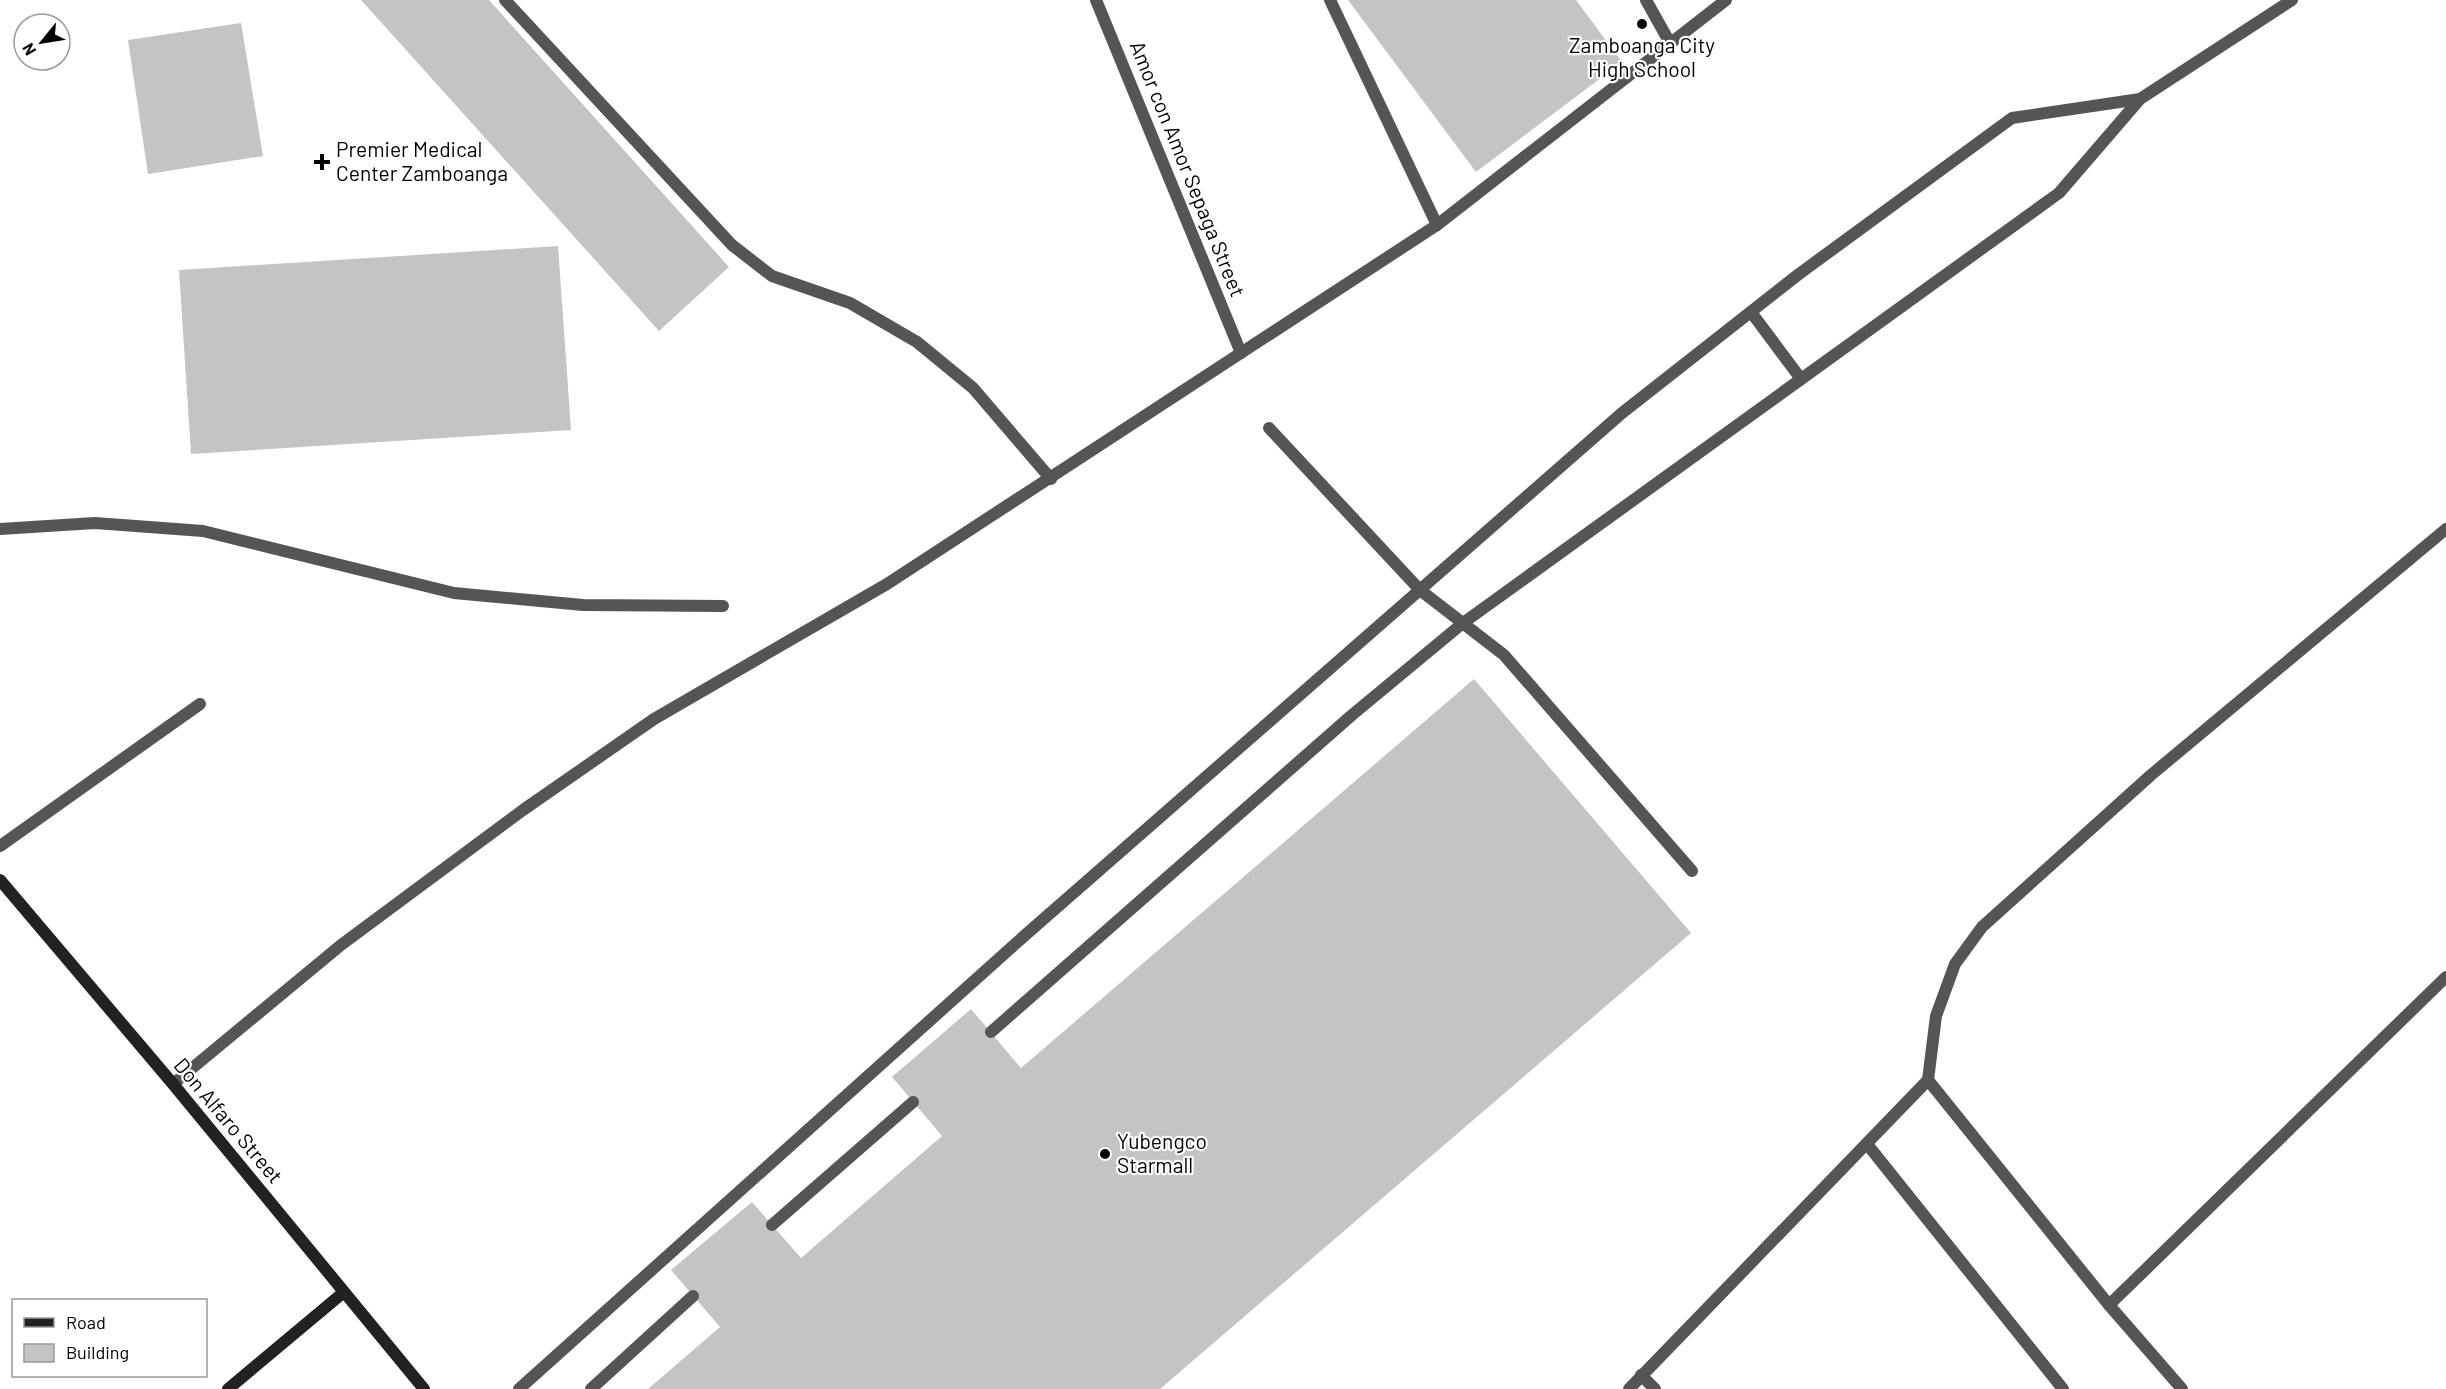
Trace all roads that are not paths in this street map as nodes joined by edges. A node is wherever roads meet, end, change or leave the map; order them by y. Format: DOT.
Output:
graph roads {
  1 [pos="505,0"];
  2 [pos="1096,0"];
  3 [pos="1330,0"];
  4 [pos="1646,0"];
  5 [pos="1726,0"];
  6 [pos="2292,0"];
  7 [pos="1670,43"];
  8 [pos="2140,99"];
  9 [pos="1437,225"];
  10 [pos="1751,312"];
  11 [pos="1241,353"];
  12 [pos="1801,379"];
  13 [pos="1269,428"];
  14 [pos="1051,479"];
  15 [pos="0,529"];
  16 [pos="2446,529"];
  17 [pos="1420,590"];
  18 [pos="723,606"];
  19 [pos="1463,623"];
  20 [pos="200,704"];
  21 [pos="0,846"];
  22 [pos="1692,871"];
  23 [pos="0,880"];
  24 [pos="2446,977"];
  25 [pos="991,1032"];
  26 [pos="1928,1080"];
  27 [pos="173,1084"];
  28 [pos="913,1102"];
  29 [pos="1867,1144"];
  30 [pos="772,1225"];
  31 [pos="344,1292"];
  32 [pos="693,1296"];
  33 [pos="2109,1305"];
  34 [pos="1641,1376"];
  35 [pos="228,1389"];
  36 [pos="424,1389"];
  37 [pos="519,1389"];
  38 [pos="591,1389"];
  39 [pos="1629,1389"];
  40 [pos="1655,1389"];
  41 [pos="2063,1389"];
  42 [pos="2182,1389"];
  1 -- 14 [label="street"];
  2 -- 11 [label="street, Amor con Amor Sepaga Street"];
  3 -- 9 [label="street"];
  4 -- 7 [label="street"];
  5 -- 7 [label="street"];
  6 -- 8 [label="street"];
  7 -- 9 [label="street"];
  8 -- 10 [label="street"];
  8 -- 12 [label="street"];
  9 -- 11 [label="street"];
  10 -- 12 [label="street"];
  10 -- 17 [label="street"];
  11 -- 14 [label="street"];
  12 -- 19 [label="street"];
  13 -- 17 [label="street"];
  14 -- 27 [label="street"];
  15 -- 18 [label="street"];
  16 -- 26 [label="street"];
  17 -- 19 [label="street"];
  17 -- 37 [label="street"];
  19 -- 22 [label="street"];
  19 -- 25 [label="street"];
  20 -- 21 [label="street"];
  23 -- 27 [label="main road, Don Alfaro Street"];
  24 -- 33 [label="street"];
  26 -- 29 [label="street"];
  26 -- 33 [label="street"];
  27 -- 31 [label="main road, Don Alfaro Street"];
  28 -- 30 [label="street"];
  29 -- 34 [label="street"];
  29 -- 41 [label="street"];
  31 -- 35 [label="main road"];
  31 -- 36 [label="main road, Don Alfaro Street"];
  32 -- 38 [label="street"];
  33 -- 42 [label="street"];
  34 -- 39 [label="street"];
  34 -- 40 [label="street"];
}
